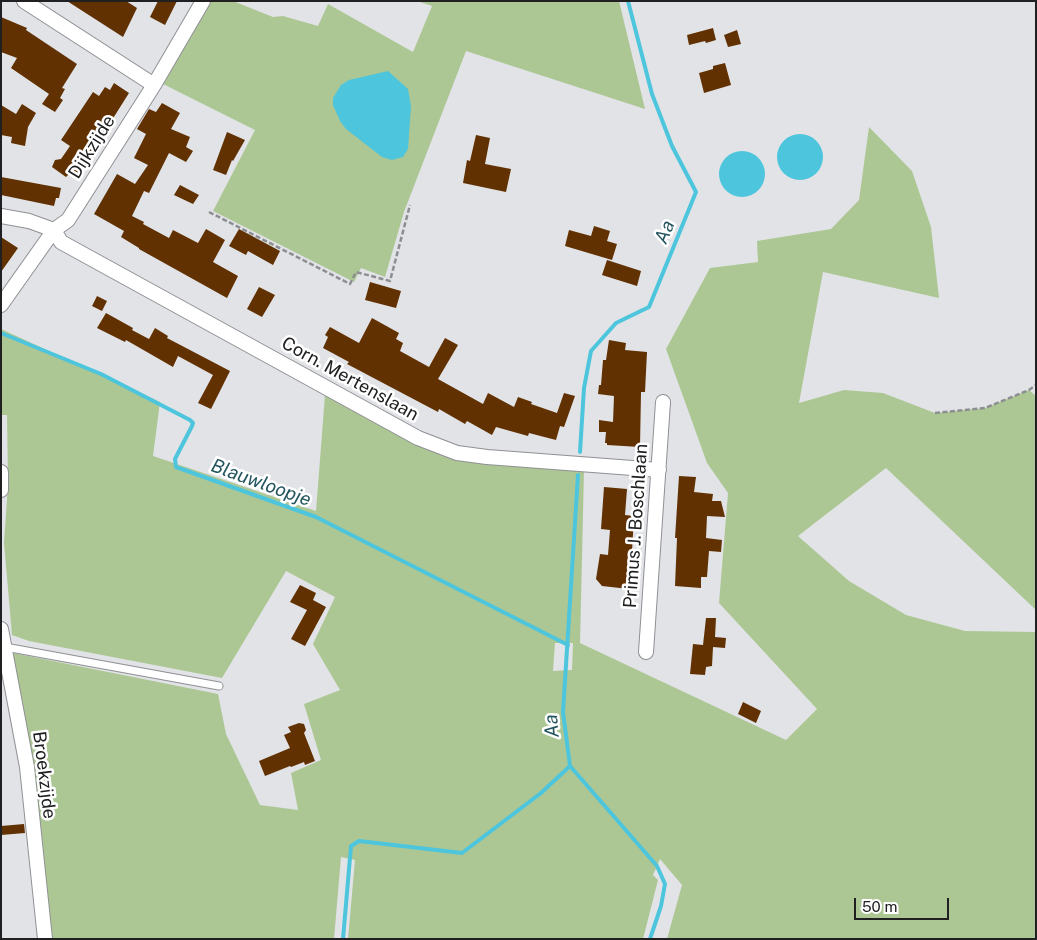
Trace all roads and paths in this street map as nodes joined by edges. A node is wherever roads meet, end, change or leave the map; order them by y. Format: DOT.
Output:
graph roads {
  1 [pos="24,1"];
  2 [pos="203,1"];
  3 [pos="154,85"];
  4 [pos="410,205"];
  5 [pos="209,212"];
  6 [pos="1,216"];
  7 [pos="54,230"];
  8 [pos="1,305"];
  9 [pos="1036,384"];
  10 [pos="663,402"];
  11 [pos="935,412"];
  12 [pos="659,470"];
  13 [pos="1,472"];
  14 [pos="1,490"];
  15 [pos="1,629"];
  16 [pos="4,646"];
  17 [pos="646,652"];
  18 [pos="219,686"];
  19 [pos="45,939"];
  1 -- 3 [label="street"];
  2 -- 3 [label="street, Dijkzijde"];
  3 -- 7 [label="street, Dijkzijde"];
  4 -- 5 [label="path"];
  6 -- 7 [label="street"];
  7 -- 8 [label="street, Dijkzijde"];
  7 -- 12 [label="street, Corn. Mertenslaan"];
  9 -- 11 [label="path"];
  10 -- 12 [label="street, Primus J. Boschlaan"];
  12 -- 17 [label="street, Primus J. Boschlaan"];
  13 -- 14 [label="street"];
  15 -- 16 [label="street, Broekzijde"];
  16 -- 18 [label="lane"];
  16 -- 19 [label="street, Broekzijde"];
}
